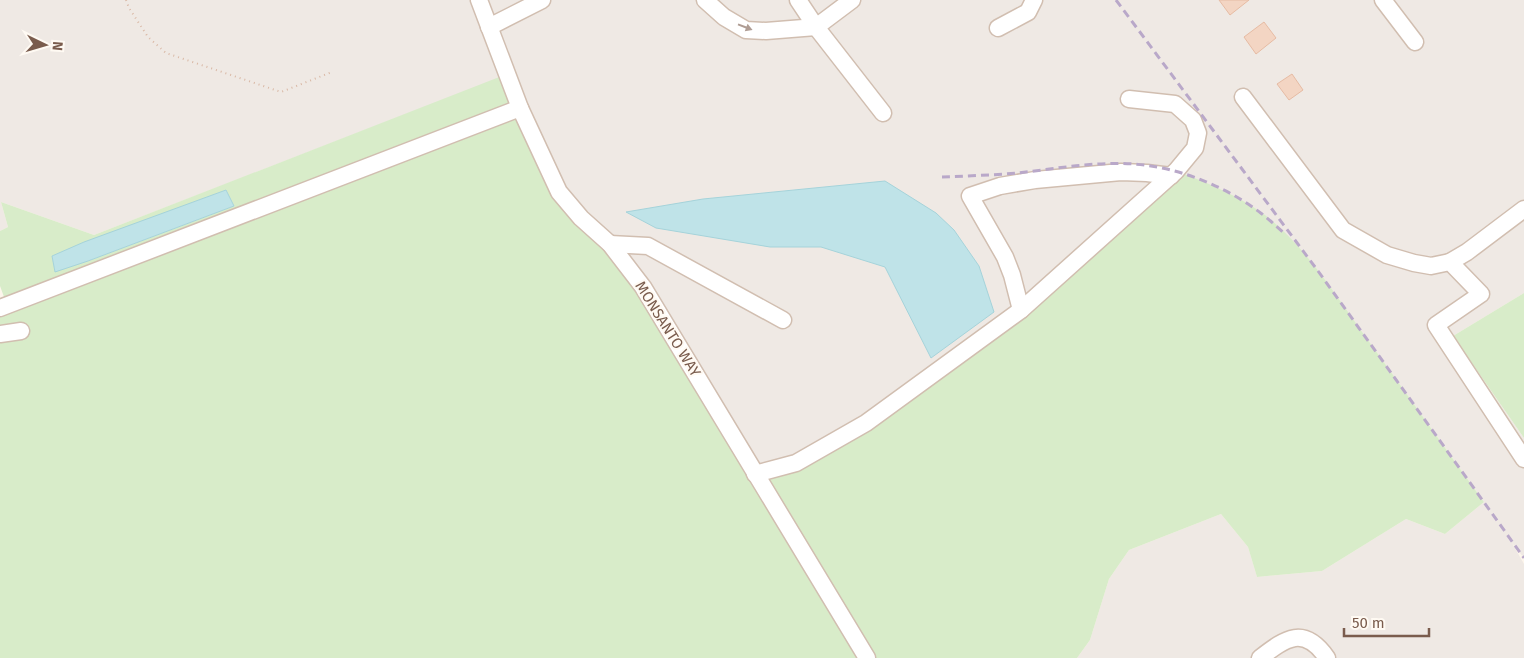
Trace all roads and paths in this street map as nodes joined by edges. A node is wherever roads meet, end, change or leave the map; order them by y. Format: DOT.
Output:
graph roads {
  1 [pos="126,0"];
  2 [pos="479,0"];
  3 [pos="542,0"];
  4 [pos="705,0"];
  5 [pos="798,0"];
  6 [pos="852,0"];
  7 [pos="1034,0"];
  8 [pos="1384,0"];
  9 [pos="489,27"];
  10 [pos="816,27"];
  11 [pos="998,28"];
  12 [pos="1415,42"];
  13 [pos="332,72"];
  14 [pos="1243,97"];
  15 [pos="1129,99"];
  16 [pos="520,108"];
  17 [pos="883,113"];
  18 [pos="1171,176"];
  19 [pos="1524,209"];
  20 [pos="610,244"];
  21 [pos="1450,262"];
  22 [pos="0,308"];
  23 [pos="1021,310"];
  24 [pos="783,320"];
  25 [pos="21,331"];
  26 [pos="0,334"];
  27 [pos="1524,459"];
  28 [pos="756,474"];
  29 [pos="867,658"];
  30 [pos="1260,658"];
  31 [pos="1327,658"];
  1 -- 13 [label="path"];
  2 -- 9 [label="street, MONSANTO WAY"];
  3 -- 9 [label="street"];
  4 -- 10 [label="street, one-way"];
  5 -- 10 [label="street"];
  6 -- 10 [label="street"];
  7 -- 11 [label="street"];
  8 -- 12 [label="street"];
  9 -- 16 [label="street, MONSANTO WAY"];
  10 -- 17 [label="street"];
  14 -- 21 [label="street"];
  15 -- 18 [label="street"];
  16 -- 20 [label="street, MONSANTO WAY"];
  16 -- 22 [label="street"];
  18 -- 23 [label="street"];
  18 -- 23 [label="street"];
  19 -- 21 [label="street"];
  20 -- 24 [label="street"];
  20 -- 28 [label="street, MONSANTO WAY"];
  21 -- 27 [label="street"];
  23 -- 28 [label="street"];
  25 -- 26 [label="street"];
  28 -- 29 [label="street, MONSANTO WAY"];
  30 -- 31 [label="street"];
}
